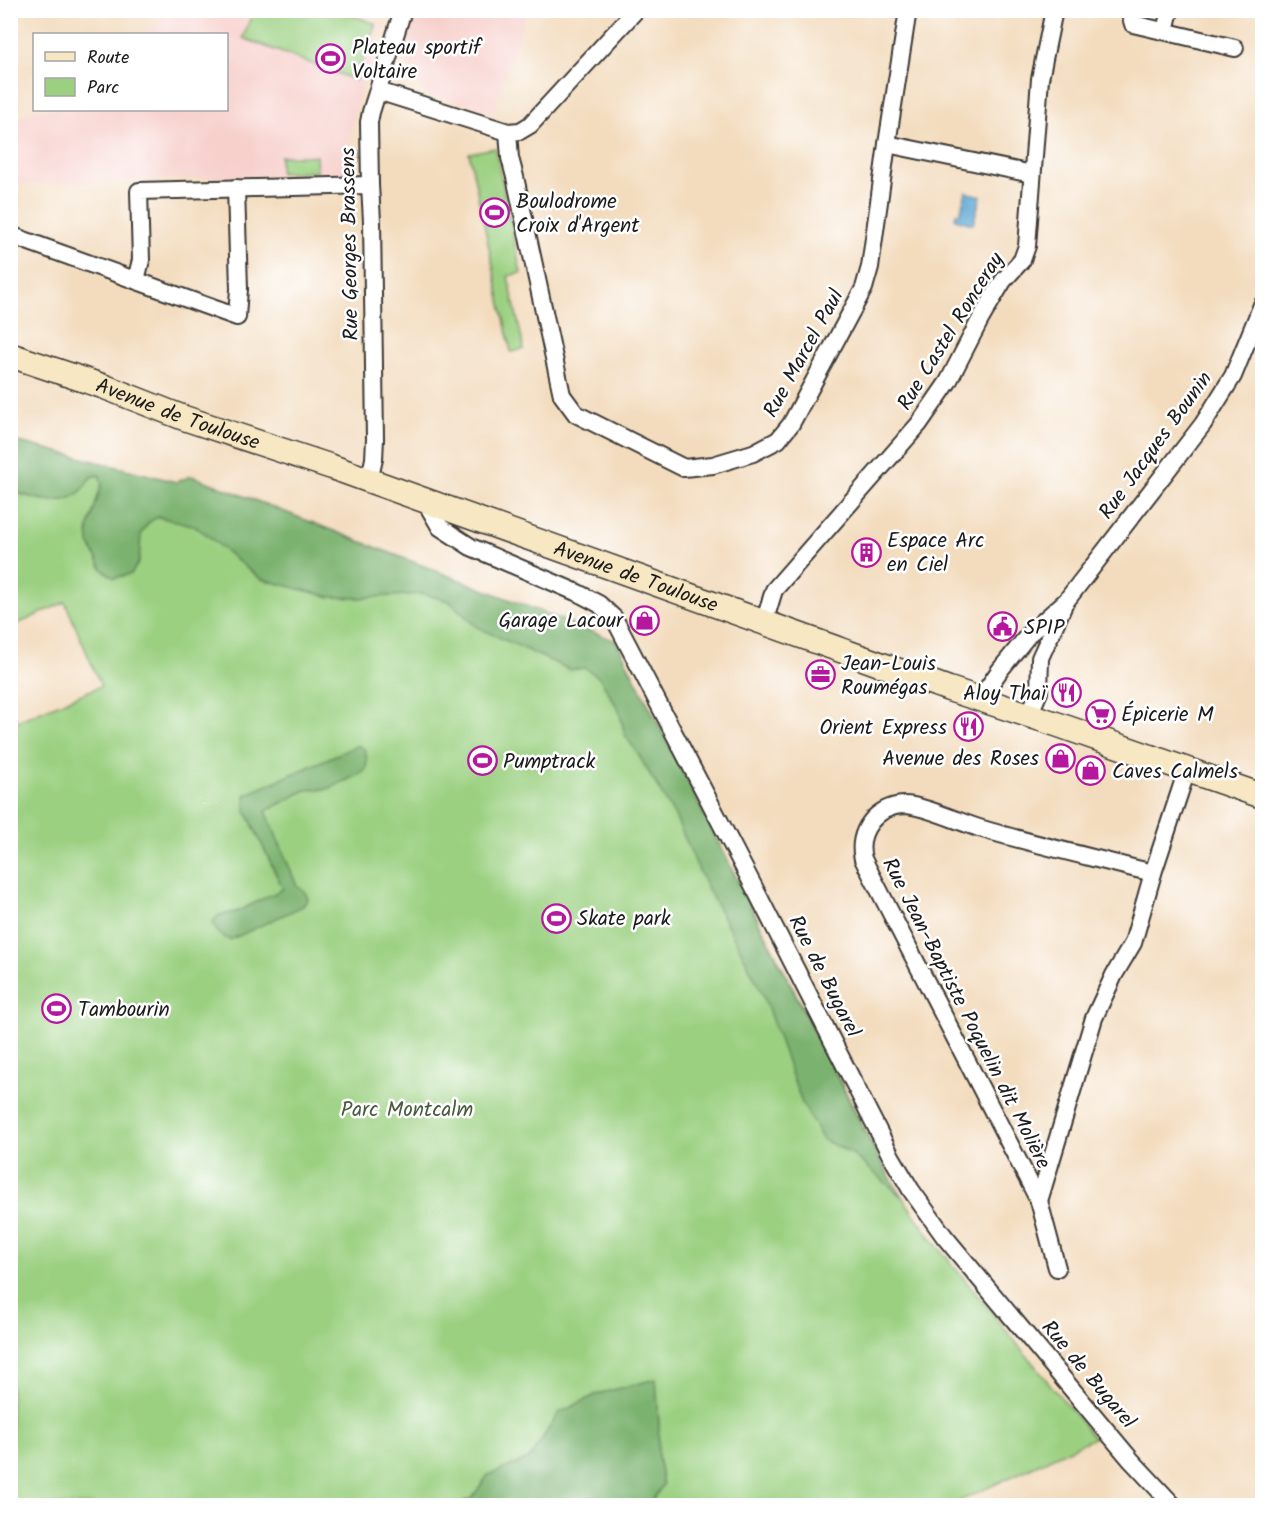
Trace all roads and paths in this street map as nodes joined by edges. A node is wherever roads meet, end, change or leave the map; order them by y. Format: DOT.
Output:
graph roads {
  1 [pos="403,10"];
  2 [pos="636,10"];
  3 [pos="908,10"];
  4 [pos="1054,10"];
  5 [pos="1129,10"];
  6 [pos="1170,10"];
  7 [pos="1165,32"];
  8 [pos="1235,48"];
  9 [pos="378,91"];
  10 [pos="508,132"];
  11 [pos="887,144"];
  12 [pos="1032,174"];
  13 [pos="370,185"];
  14 [pos="236,188"];
  15 [pos="10,235"];
  16 [pos="136,280"];
  17 [pos="1263,305"];
  18 [pos="10,354"];
  19 [pos="369,481"];
  20 [pos="425,501"];
  21 [pos="1066,601"];
  22 [pos="764,623"];
  23 [pos="1011,657"];
  24 [pos="1039,671"];
  25 [pos="980,699"];
  26 [pos="1029,715"];
  27 [pos="1187,770"];
  28 [pos="1263,796"];
  29 [pos="1153,873"];
  30 [pos="1039,1201"];
  31 [pos="1057,1268"];
  32 [pos="1174,1506"];
  1 -- 9 [label="street, Rue Georges Brassens"];
  2 -- 10 [label="street"];
  3 -- 11 [label="street, Rue Marcel Paul"];
  4 -- 12 [label="street, Rue Castel Ronceray"];
  5 -- 7 [label="street"];
  6 -- 7 [label="street"];
  7 -- 8 [label="street"];
  9 -- 10 [label="street"];
  9 -- 13 [label="street, Rue Georges Brassens"];
  10 -- 11 [label="street, Rue Marcel Paul"];
  11 -- 12 [label="street"];
  12 -- 22 [label="street, Rue Castel Ronceray"];
  13 -- 14 [label="street"];
  13 -- 19 [label="street, Rue Georges Brassens"];
  14 -- 16 [label="street"];
  14 -- 16 [label="street"];
  15 -- 16 [label="street"];
  17 -- 21 [label="street, Rue Jacques Bounin"];
  18 -- 19 [label="main road, Avenue de Toulouse"];
  19 -- 20 [label="main road, Avenue de Toulouse"];
  20 -- 22 [label="main road, Avenue de Toulouse"];
  20 -- 32 [label="street, Rue de Bugarel"];
  21 -- 23 [label="street, Rue Jacques Bounin"];
  21 -- 24 [label="street, Rue Jacques Bounin"];
  22 -- 25 [label="main road, Avenue de Toulouse"];
  23 -- 24 [label="street"];
  23 -- 25 [label="street, Rue Jacques Bounin"];
  24 -- 26 [label="street, Rue Jacques Bounin"];
  25 -- 26 [label="main road, Avenue de Toulouse"];
  26 -- 27 [label="main road, Avenue de Toulouse"];
  27 -- 28 [label="main road, Avenue de Toulouse"];
  27 -- 29 [label="street"];
  29 -- 30 [label="street"];
  29 -- 30 [label="street, Rue Jean-Baptiste Poquelin dit Molière"];
  30 -- 31 [label="street, Rue Jean-Baptiste Poquelin dit Molière"];
}
